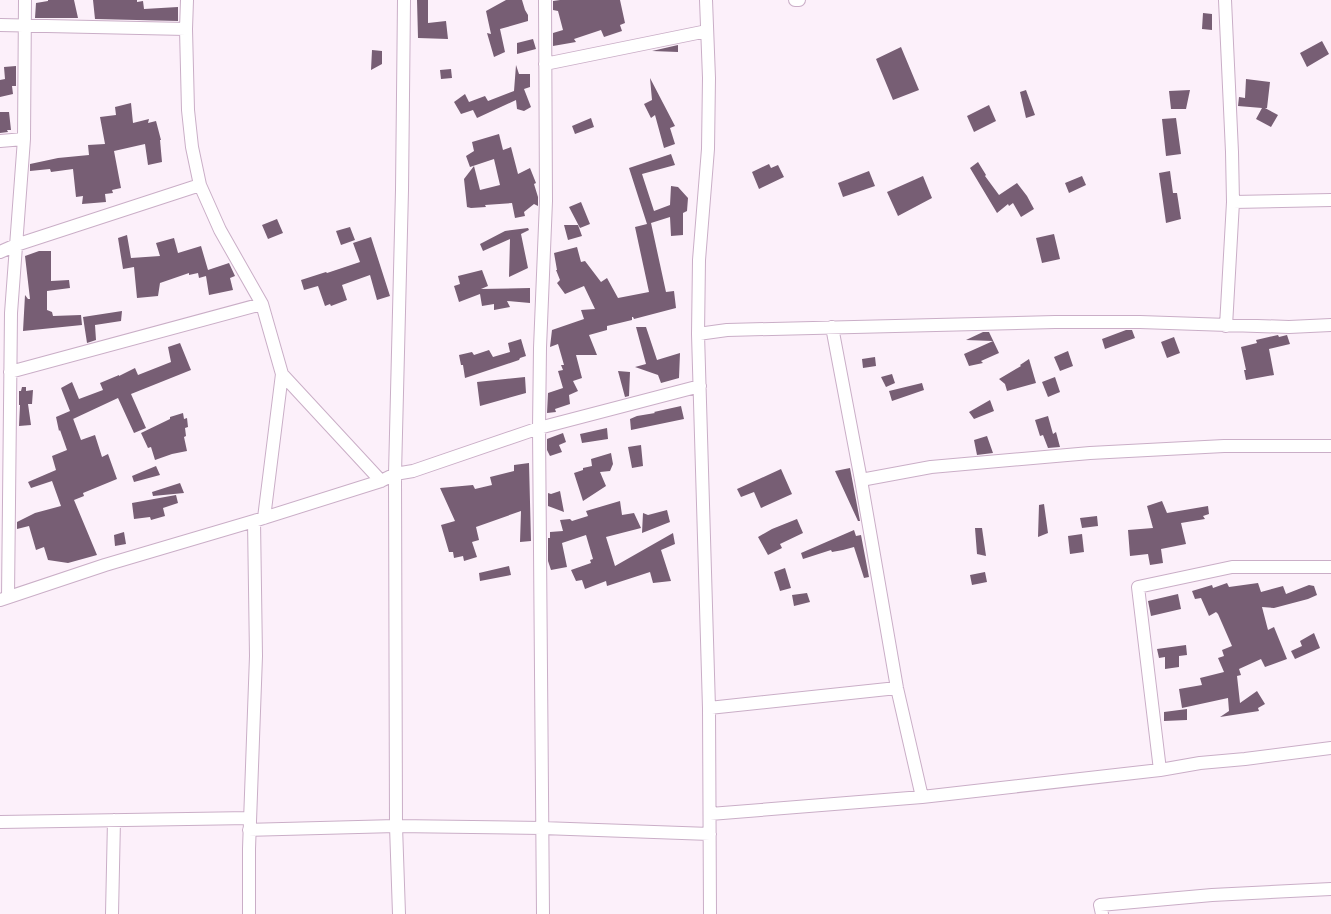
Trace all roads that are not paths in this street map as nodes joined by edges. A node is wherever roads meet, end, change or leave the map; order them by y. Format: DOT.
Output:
graph roads {
  1 [pos="25,0"];
  2 [pos="187,0"];
  3 [pos="404,0"];
  4 [pos="545,0"];
  5 [pos="706,0"];
  6 [pos="1225,0"];
  7 [pos="0,25"];
  8 [pos="26,26"];
  9 [pos="186,29"];
  10 [pos="707,32"];
  11 [pos="545,64"];
  12 [pos="24,139"];
  13 [pos="0,141"];
  14 [pos="200,185"];
  15 [pos="1331,200"];
  16 [pos="1233,202"];
  17 [pos="16,245"];
  18 [pos="0,252"];
  19 [pos="262,304"];
  20 [pos="1331,325"];
  21 [pos="1227,326"];
  22 [pos="832,327"];
  23 [pos="698,334"];
  24 [pos="10,372"];
  25 [pos="282,374"];
  26 [pos="700,386"];
  27 [pos="539,428"];
  28 [pos="1331,447"];
  29 [pos="395,474"];
  30 [pos="861,480"];
  31 [pos="381,481"];
  32 [pos="259,519"];
  33 [pos="1331,567"];
  34 [pos="4,599"];
  35 [pos="897,687"];
  36 [pos="709,708"];
  37 [pos="1331,747"];
  38 [pos="1160,770"];
  39 [pos="922,797"];
  40 [pos="710,814"];
  41 [pos="114,820"];
  42 [pos="0,822"];
  43 [pos="250,824"];
  44 [pos="396,826"];
  45 [pos="542,828"];
  46 [pos="710,834"];
  47 [pos="1331,889"];
  48 [pos="112,914"];
  49 [pos="249,914"];
  50 [pos="399,914"];
  51 [pos="543,914"];
  52 [pos="710,914"];
  53 [pos="1102,914"];
  1 -- 8 [label="street"];
  2 -- 9 [label="street"];
  3 -- 29 [label="street"];
  4 -- 11 [label="street"];
  5 -- 10 [label="street"];
  6 -- 16 [label="street"];
  7 -- 8 [label="street"];
  8 -- 9 [label="street"];
  8 -- 12 [label="street"];
  9 -- 14 [label="street"];
  10 -- 11 [label="street"];
  10 -- 23 [label="street"];
  11 -- 27 [label="street"];
  12 -- 13 [label="street"];
  12 -- 17 [label="street"];
  14 -- 17 [label="street"];
  14 -- 19 [label="street"];
  15 -- 16 [label="street"];
  16 -- 21 [label="street"];
  17 -- 18 [label="street"];
  17 -- 24 [label="street"];
  19 -- 24 [label="street"];
  19 -- 25 [label="street"];
  20 -- 21 [label="street"];
  21 -- 22 [label="street"];
  22 -- 23 [label="street"];
  22 -- 30 [label="street"];
  23 -- 26 [label="street"];
  24 -- 34 [label="street"];
  25 -- 31 [label="street"];
  25 -- 32 [label="street"];
  26 -- 27 [label="street"];
  26 -- 36 [label="street"];
  27 -- 29 [label="street"];
  27 -- 45 [label="street"];
  28 -- 30 [label="street"];
  29 -- 31 [label="street"];
  29 -- 44 [label="street"];
  30 -- 35 [label="street"];
  31 -- 32 [label="street"];
  32 -- 34 [label="street"];
  32 -- 43 [label="street"];
  33 -- 38 [label="street"];
  35 -- 36 [label="street"];
  35 -- 39 [label="street"];
  36 -- 40 [label="street"];
  37 -- 38 [label="street"];
  38 -- 39 [label="street"];
  39 -- 40 [label="street"];
  40 -- 46 [label="street"];
  41 -- 42 [label="street"];
  41 -- 43 [label="street"];
  41 -- 48 [label="street"];
  43 -- 44 [label="street"];
  43 -- 49 [label="street"];
  44 -- 45 [label="street"];
  44 -- 50 [label="street"];
  45 -- 46 [label="street"];
  45 -- 51 [label="street"];
  46 -- 52 [label="street"];
  47 -- 53 [label="street"];
}
